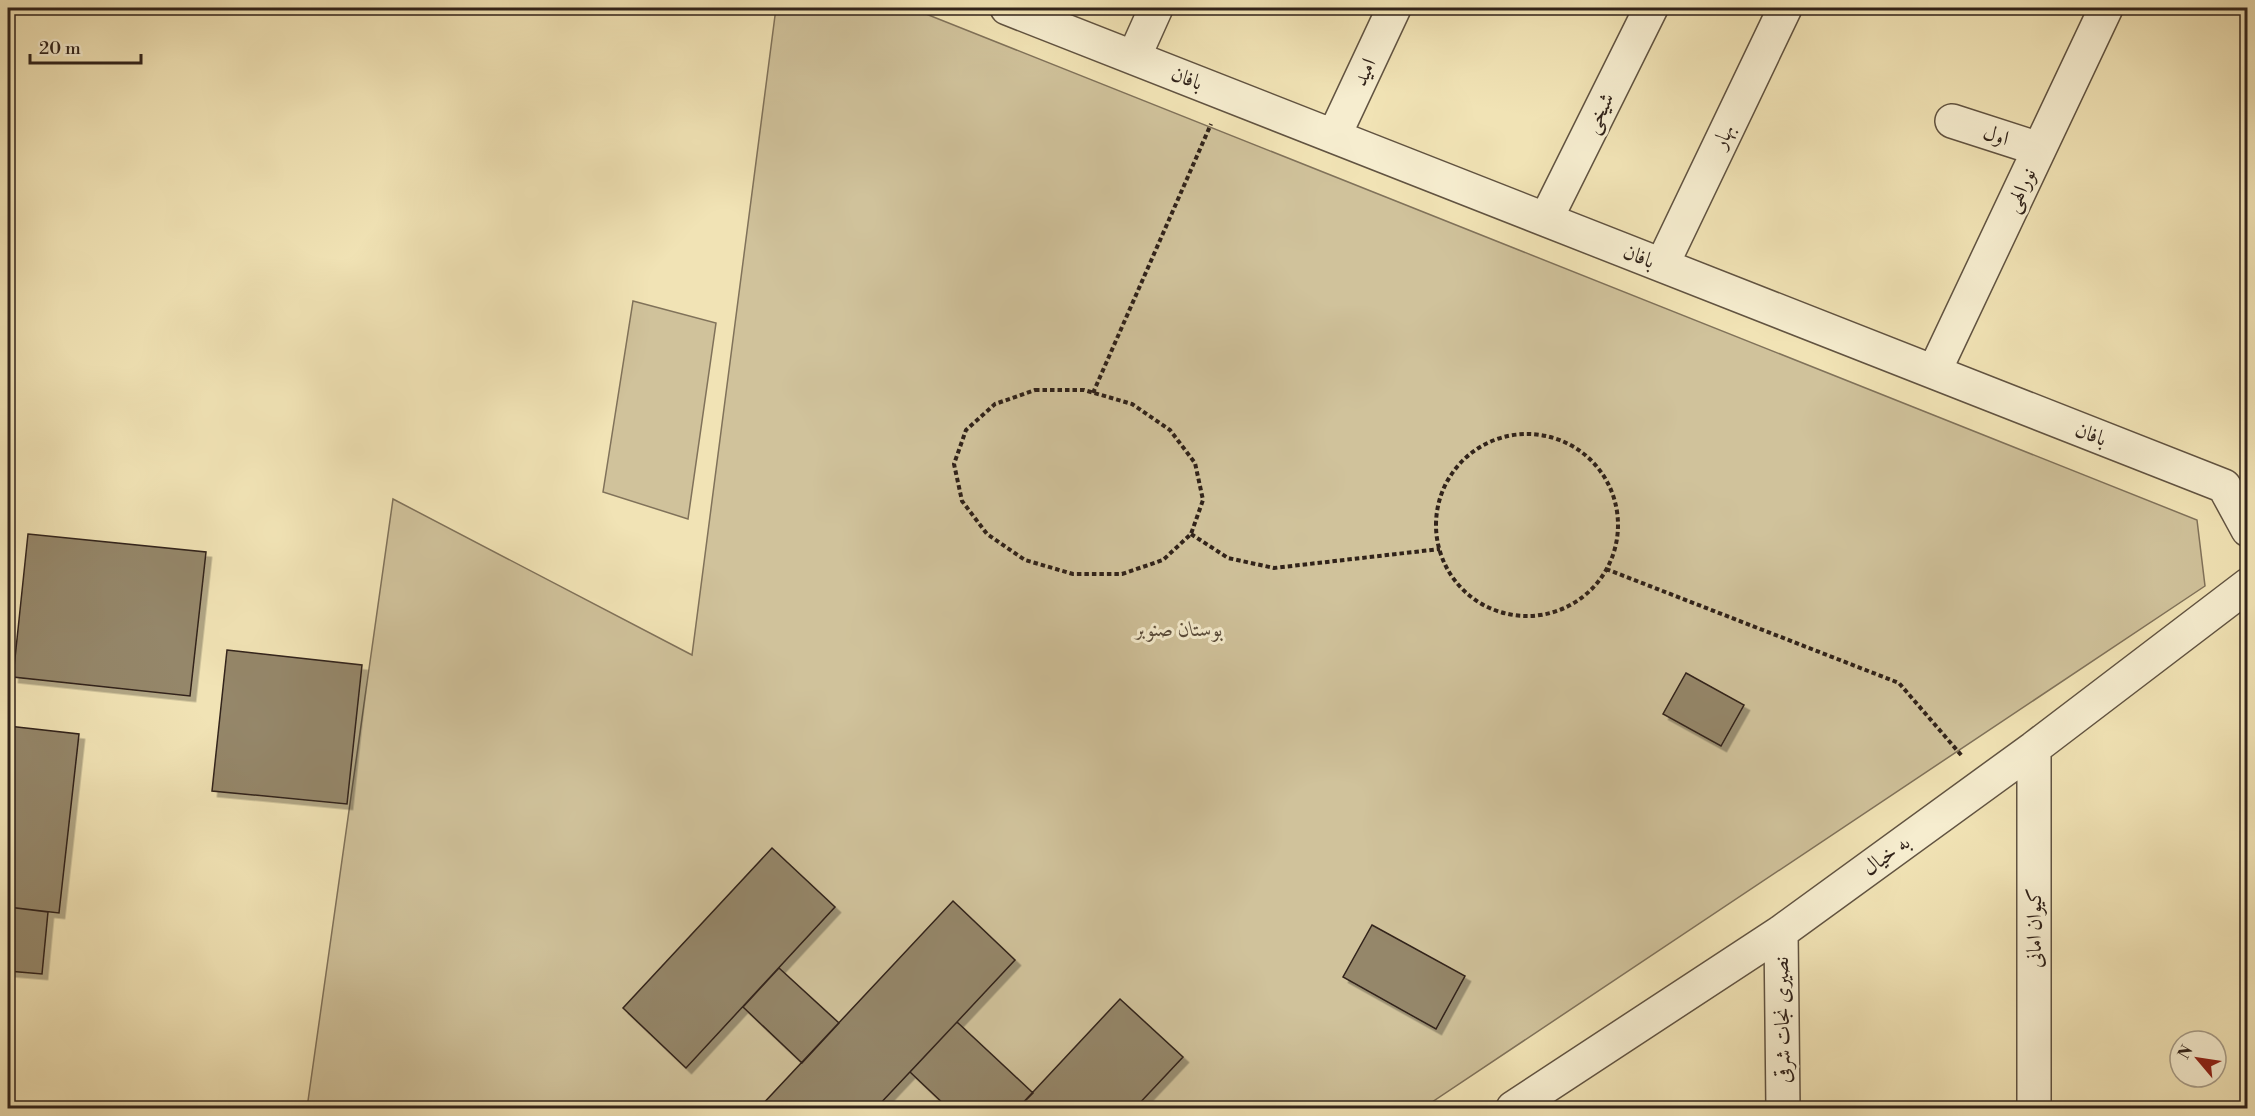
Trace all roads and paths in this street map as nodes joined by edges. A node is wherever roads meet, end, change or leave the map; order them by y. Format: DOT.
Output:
graph roads {
  1 [pos="1007,8"];
  2 [pos="1156,8"];
  3 [pos="1394,8"];
  4 [pos="1651,8"];
  5 [pos="1785,8"];
  6 [pos="2106,8"];
  7 [pos="1134,57"];
  8 [pos="1225,93"];
  9 [pos="1952,121"];
  10 [pos="1334,136"];
  11 [pos="2039,149"];
  12 [pos="1546,219"];
  13 [pos="1662,265"];
  14 [pos="1934,372"];
  15 [pos="1094,393"];
  16 [pos="2247,531"];
  17 [pos="1191,534"];
  18 [pos="1440,549"];
  19 [pos="1606,569"];
  20 [pos="2247,585"];
  21 [pos="2034,748"];
  22 [pos="1986,783"];
  23 [pos="1780,932"];
  24 [pos="1513,1108"];
  25 [pos="1784,1108"];
  26 [pos="2034,1108"];
  1 -- 7 [label="street, بافان"];
  2 -- 7 [label="street"];
  3 -- 10 [label="street, امید"];
  4 -- 12 [label="street, شیخی"];
  5 -- 13 [label="street, بهار"];
  6 -- 11 [label="street, نورالهی"];
  7 -- 8 [label="street, بافان"];
  8 -- 10 [label="street, بافان"];
  8 -- 15 [label="path"];
  9 -- 11 [label="street, اول"];
  10 -- 12 [label="street, بافان"];
  11 -- 14 [label="street, نورالهی"];
  12 -- 13 [label="street, بافان"];
  13 -- 14 [label="street, بافان"];
  14 -- 16 [label="street, بافان"];
  15 -- 17 [label="path"];
  15 -- 17 [label="path"];
  17 -- 18 [label="path"];
  18 -- 19 [label="path"];
  18 -- 19 [label="path"];
  19 -- 22 [label="path"];
  20 -- 21 [label="street, به خیال"];
  21 -- 22 [label="street, به خیال"];
  21 -- 26 [label="street, کیوان امانی"];
  22 -- 23 [label="street, به خیال"];
  23 -- 24 [label="street, به خیال"];
  23 -- 25 [label="street, نصیری نجات شرقی"];
}
